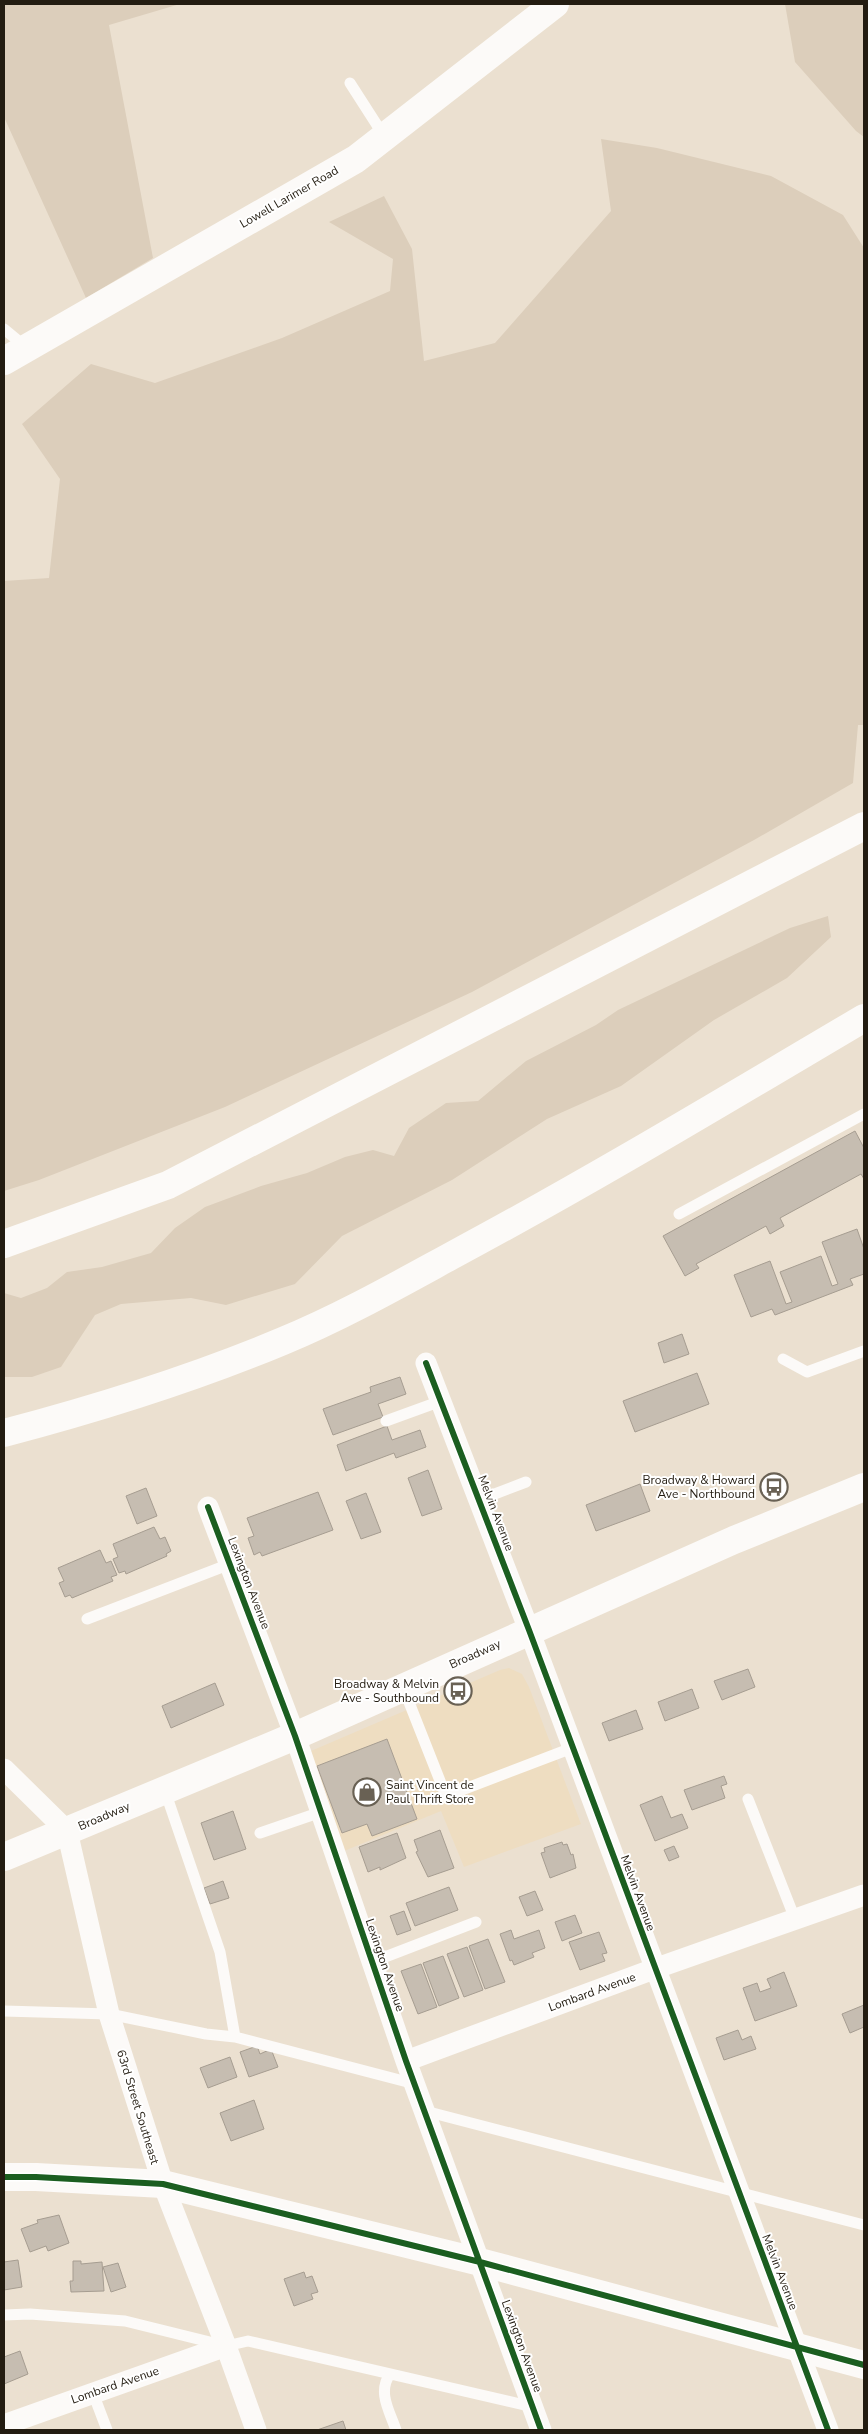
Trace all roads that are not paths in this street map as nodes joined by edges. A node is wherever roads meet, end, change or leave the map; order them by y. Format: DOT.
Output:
graph roads {
  1 [pos="555,4"];
  2 [pos="350,83"];
  3 [pos="384,136"];
  4 [pos="4,329"];
  5 [pos="15,354"];
  6 [pos="864,826"];
  7 [pos="864,1018"];
  8 [pos="864,1114"];
  9 [pos="679,1214"];
  10 [pos="4,1244"];
  11 [pos="864,1351"];
  12 [pos="783,1360"];
  13 [pos="426,1363"];
  14 [pos="441,1402"];
  15 [pos="386,1421"];
  16 [pos="4,1433"];
  17 [pos="526,1482"];
  18 [pos="864,1487"];
  19 [pos="479,1500"];
  20 [pos="208,1507"];
  21 [pos="230,1564"];
  22 [pos="87,1619"];
  23 [pos="529,1630"];
  24 [pos="403,1687"];
  25 [pos="295,1736"];
  26 [pos="572,1748"];
  27 [pos="4,1769"];
  28 [pos="165,1791"];
  29 [pos="748,1799"];
  30 [pos="321,1812"];
  31 [pos="67,1831"];
  32 [pos="260,1833"];
  33 [pos="4,1857"];
  34 [pos="864,1895"];
  35 [pos="795,1919"];
  36 [pos="476,1922"];
  37 [pos="372,1962"];
  38 [pos="654,1969"];
  39 [pos="4,2011"];
  40 [pos="109,2014"];
  41 [pos="235,2037"];
  42 [pos="406,2060"];
  43 [pos="415,2084"];
  44 [pos="424,2111"];
  45 [pos="4,2177"];
  46 [pos="162,2184"];
  47 [pos="738,2192"];
  48 [pos="864,2225"];
  49 [pos="480,2262"];
  50 [pos="4,2315"];
  51 [pos="226,2346"];
  52 [pos="796,2347"];
  53 [pos="864,2365"];
  54 [pos="390,2374"];
  55 [pos="93,2393"];
  56 [pos="533,2407"];
  57 [pos="4,2425"];
  58 [pos="107,2430"];
  59 [pos="256,2430"];
  60 [pos="396,2430"];
  61 [pos="541,2430"];
  62 [pos="828,2430"];
  1 -- 3 [label="main road, Lowell Larimer Road"];
  2 -- 3 [label="lane"];
  3 -- 5 [label="main road, Lowell Larimer Road"];
  4 -- 5 [label="lane"];
  6 -- 10 [label="main road"];
  7 -- 16 [label="main road"];
  8 -- 9 [label="lane"];
  11 -- 12 [label="lane"];
  13 -- 14 [label="street, Melvin Avenue"];
  14 -- 15 [label="lane"];
  14 -- 19 [label="street, Melvin Avenue"];
  17 -- 19 [label="lane"];
  18 -- 23 [label="main road, Broadway"];
  19 -- 23 [label="street, Melvin Avenue"];
  20 -- 21 [label="street, Lexington Avenue"];
  21 -- 22 [label="lane"];
  21 -- 25 [label="street, Lexington Avenue"];
  23 -- 24 [label="main road, Broadway"];
  23 -- 26 [label="street, Melvin Avenue"];
  24 -- 25 [label="main road, Broadway"];
  24 -- 26 [label="lane"];
  25 -- 28 [label="main road, Broadway"];
  25 -- 30 [label="street, Lexington Avenue"];
  26 -- 38 [label="street, Melvin Avenue"];
  27 -- 31 [label="street"];
  28 -- 31 [label="main road, Broadway"];
  28 -- 41 [label="lane"];
  29 -- 35 [label="lane"];
  30 -- 32 [label="lane"];
  30 -- 37 [label="street, Lexington Avenue"];
  31 -- 33 [label="main road, Broadway"];
  31 -- 40 [label="street, 63rd Street Southeast"];
  34 -- 35 [label="street, Lombard Avenue"];
  35 -- 38 [label="street, Lombard Avenue"];
  36 -- 37 [label="lane"];
  37 -- 42 [label="street, Lexington Avenue"];
  38 -- 42 [label="street, Lombard Avenue"];
  38 -- 47 [label="street, Melvin Avenue"];
  39 -- 40 [label="lane"];
  40 -- 41 [label="lane"];
  40 -- 46 [label="street, 63rd Street Southeast"];
  41 -- 43 [label="lane"];
  42 -- 43 [label="street, Lexington Avenue"];
  43 -- 44 [label="street, Lexington Avenue"];
  44 -- 47 [label="lane"];
  44 -- 49 [label="street, Lexington Avenue"];
  45 -- 46 [label="main road"];
  46 -- 49 [label="main road"];
  46 -- 51 [label="street, 63rd Street Southeast"];
  47 -- 48 [label="lane"];
  47 -- 52 [label="street, Melvin Avenue"];
  49 -- 52 [label="main road"];
  49 -- 56 [label="street, Lexington Avenue"];
  50 -- 51 [label="lane"];
  51 -- 54 [label="lane"];
  51 -- 55 [label="street, Lombard Avenue"];
  51 -- 59 [label="street, 63rd Street Southeast"];
  52 -- 53 [label="main road"];
  52 -- 62 [label="street, Melvin Avenue"];
  54 -- 56 [label="lane"];
  54 -- 60 [label="lane"];
  55 -- 57 [label="street, Lombard Avenue"];
  55 -- 58 [label="lane"];
  56 -- 61 [label="street, Lexington Avenue"];
}
